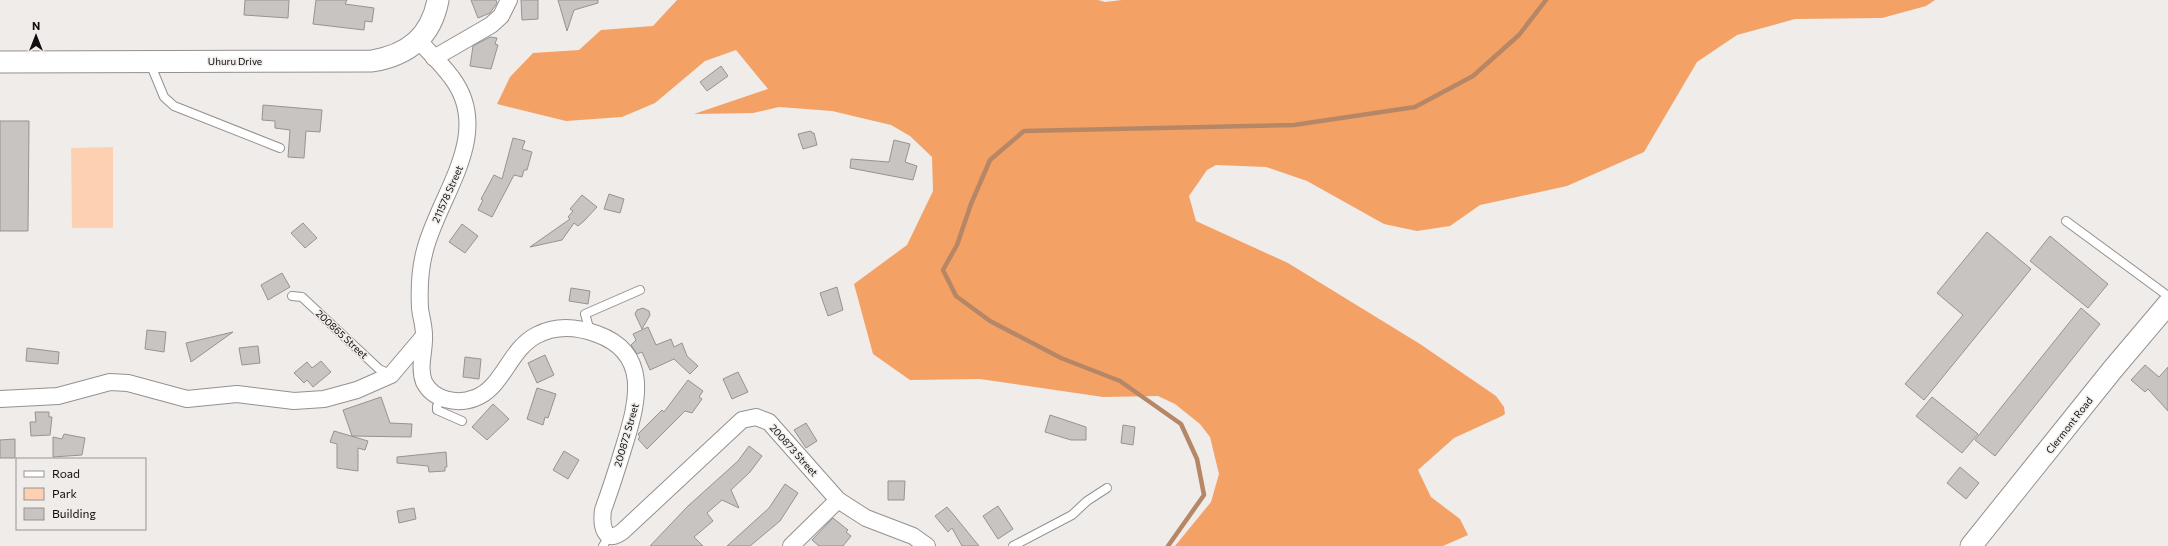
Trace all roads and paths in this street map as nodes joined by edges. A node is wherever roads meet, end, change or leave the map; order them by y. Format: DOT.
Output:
graph roads {
  1 [pos="438,0"];
  2 [pos="509,0"];
  3 [pos="418,40"];
  4 [pos="434,58"];
  5 [pos="0,62"];
  6 [pos="150,62"];
  7 [pos="280,148"];
  8 [pos="2066,221"];
  9 [pos="640,290"];
  10 [pos="292,296"];
  11 [pos="2168,296"];
  12 [pos="2168,304"];
  13 [pos="590,331"];
  14 [pos="424,336"];
  15 [pos="391,375"];
  16 [pos="442,398"];
  17 [pos="0,399"];
  18 [pos="462,421"];
  19 [pos="1107,488"];
  20 [pos="838,500"];
  21 [pos="609,540"];
  22 [pos="791,546"];
  23 [pos="928,546"];
  24 [pos="1012,546"];
  25 [pos="1971,546"];
  1 -- 3 [label="street, Uhuru Drive"];
  2 -- 4 [label="street"];
  3 -- 4 [label="street, 211578 Street"];
  3 -- 6 [label="street, Uhuru Drive"];
  4 -- 14 [label="street, 211578 Street"];
  5 -- 6 [label="street, Uhuru Drive"];
  6 -- 7 [label="lane"];
  8 -- 11 [label="lane"];
  9 -- 13 [label="lane"];
  10 -- 15 [label="lane, 200865 Street"];
  12 -- 25 [label="street, Clermont Road"];
  13 -- 16 [label="street, 200872 Street"];
  13 -- 21 [label="street, 200872 Street"];
  14 -- 15 [label="street"];
  14 -- 16 [label="street, 211578 Street"];
  15 -- 17 [label="street"];
  16 -- 18 [label="lane"];
  19 -- 24 [label="lane"];
  20 -- 21 [label="street, 200873 Street"];
  20 -- 22 [label="street"];
  20 -- 23 [label="street, 200873 Street"];
}
